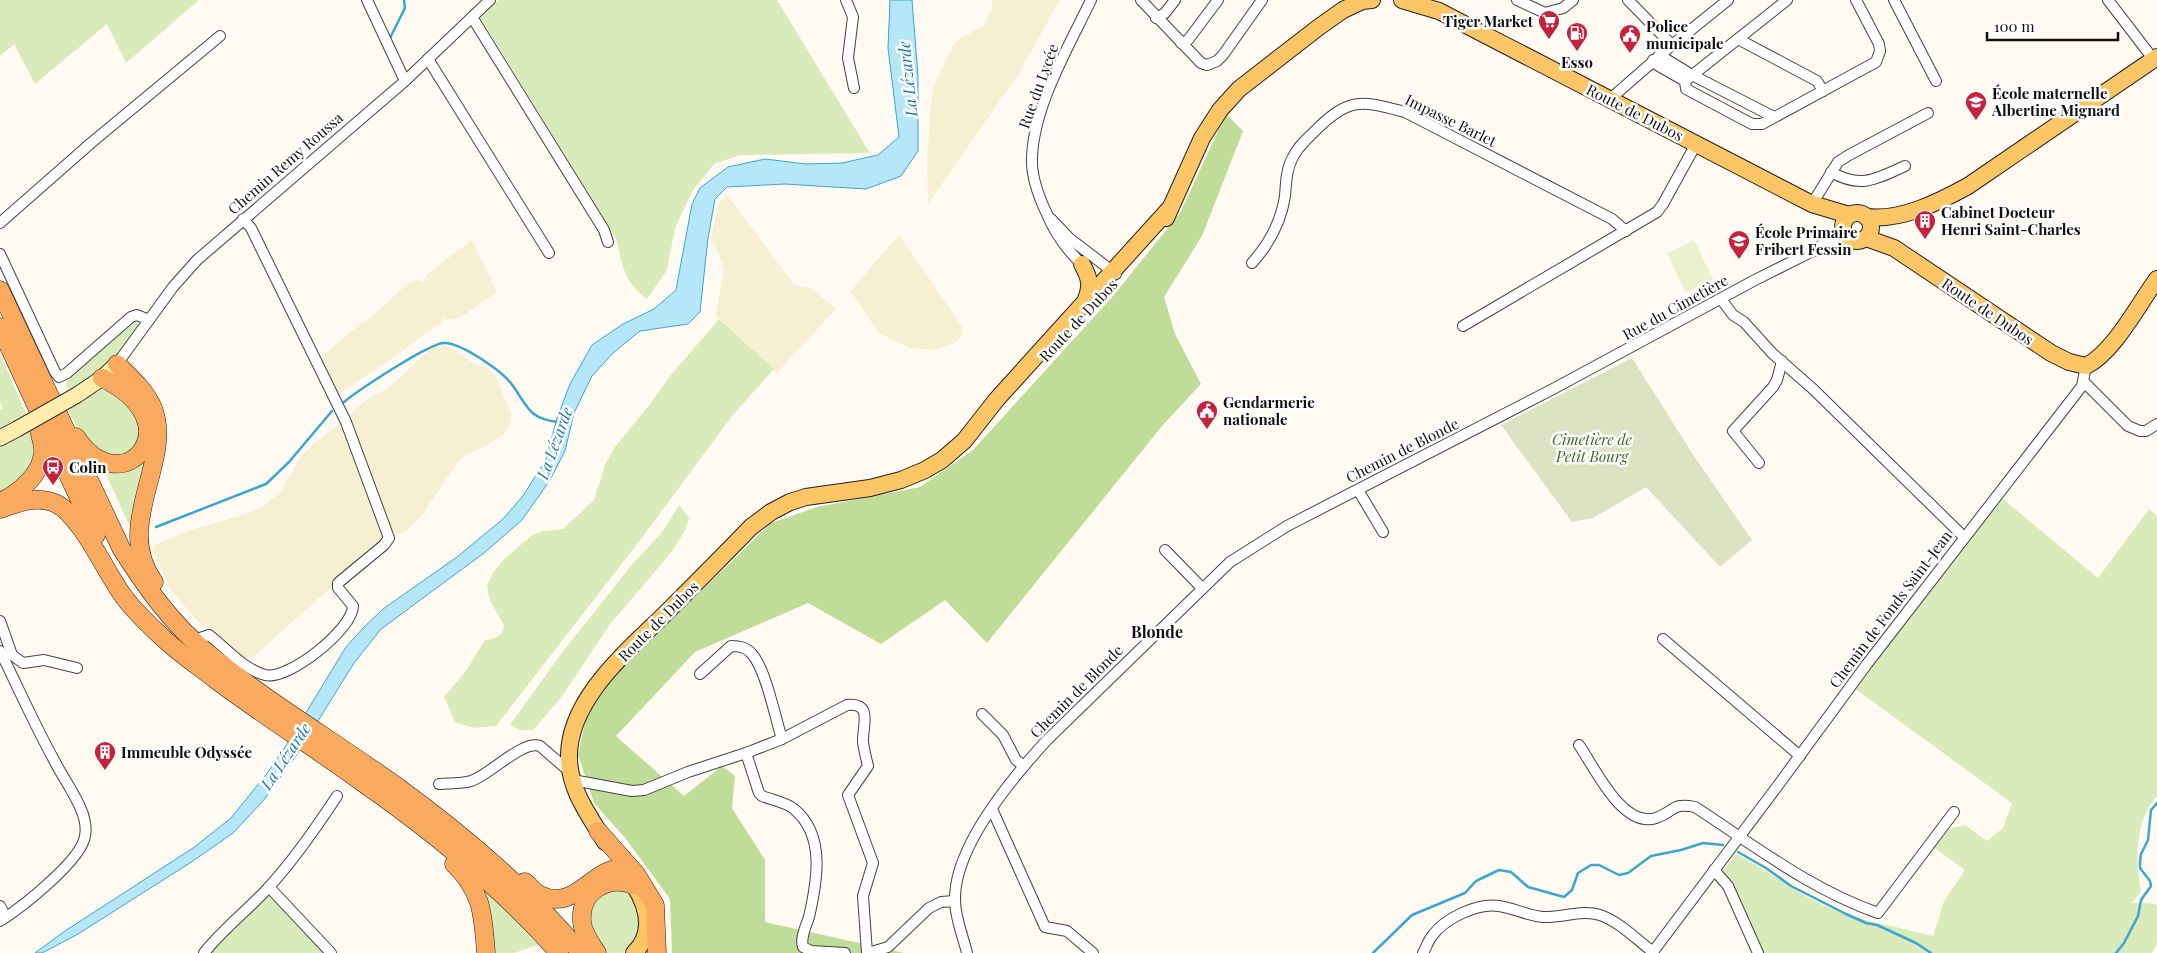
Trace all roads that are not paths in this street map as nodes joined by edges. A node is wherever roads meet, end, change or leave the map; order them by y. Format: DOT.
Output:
graph roads {
  1 [pos="368,0"];
  2 [pos="490,0"];
  3 [pos="846,0"];
  4 [pos="1091,0"];
  5 [pos="1141,0"];
  6 [pos="1175,0"];
  7 [pos="1218,0"];
  8 [pos="1262,0"];
  9 [pos="1372,0"];
  10 [pos="1402,0"];
  11 [pos="1517,0"];
  12 [pos="1573,0"];
  13 [pos="1628,0"];
  14 [pos="1728,0"];
  15 [pos="1787,0"];
  16 [pos="1856,0"];
  17 [pos="1894,0"];
  18 [pos="2108,0"];
  19 [pos="472,17"];
  20 [pos="1156,18"];
  21 [pos="220,36"];
  22 [pos="1738,39"];
  23 [pos="1181,43"];
  24 [pos="1672,45"];
  25 [pos="1656,58"];
  26 [pos="2155,58"];
  27 [pos="428,59"];
  28 [pos="1688,78"];
  29 [pos="405,81"];
  30 [pos="1936,81"];
  31 [pos="854,88"];
  32 [pos="1823,90"];
  33 [pos="1609,100"];
  34 [pos="1928,114"];
  35 [pos="1774,117"];
  36 [pos="1696,144"];
  37 [pos="1905,166"];
  38 [pos="1831,172"];
  39 [pos="1812,204"];
  40 [pos="1047,214"];
  41 [pos="243,219"];
  42 [pos="0,223"];
  43 [pos="1851,230"];
  44 [pos="1626,231"];
  45 [pos="608,242"];
  46 [pos="1812,252"];
  47 [pos="549,253"];
  48 [pos="0,254"];
  49 [pos="1252,263"];
  50 [pos="1082,264"];
  51 [pos="1110,279"];
  52 [pos="2157,279"];
  53 [pos="0,290"];
  54 [pos="1086,298"];
  55 [pos="1721,299"];
  56 [pos="149,320"];
  57 [pos="1463,326"];
  58 [pos="1,329"];
  59 [pos="19,330"];
  60 [pos="1782,361"];
  61 [pos="117,364"];
  62 [pos="2085,374"];
  63 [pos="102,378"];
  64 [pos="1553,389"];
  65 [pos="2157,424"];
  66 [pos="978,425"];
  67 [pos="0,438"];
  68 [pos="1759,462"];
  69 [pos="1358,490"];
  70 [pos="0,502"];
  71 [pos="0,509"];
  72 [pos="1383,532"];
  73 [pos="1964,536"];
  74 [pos="1165,550"];
  75 [pos="1202,588"];
  76 [pos="0,621"];
  77 [pos="197,639"];
  78 [pos="1662,639"];
  79 [pos="0,651"];
  80 [pos="202,659"];
  81 [pos="77,668"];
  82 [pos="700,674"];
  83 [pos="982,714"];
  84 [pos="782,739"];
  85 [pos="1579,745"];
  86 [pos="328,748"];
  87 [pos="746,753"];
  88 [pos="1800,756"];
  89 [pos="1024,766"];
  90 [pos="571,777"];
  91 [pos="359,779"];
  92 [pos="439,784"];
  93 [pos="399,788"];
  94 [pos="338,796"];
  95 [pos="992,809"];
  96 [pos="1954,812"];
  97 [pos="1740,836"];
  98 [pos="602,837"];
  99 [pos="623,868"];
  100 [pos="1714,870"];
  101 [pos="603,873"];
  102 [pos="634,886"];
  103 [pos="269,887"];
  104 [pos="955,901"];
  105 [pos="0,906"];
  106 [pos="3,919"];
  107 [pos="1652,952"];
  108 [pos="204,953"];
  109 [pos="331,953"];
  110 [pos="486,953"];
  111 [pos="559,953"];
  112 [pos="581,953"];
  113 [pos="598,953"];
  114 [pos="634,953"];
  115 [pos="658,953"];
  116 [pos="845,953"];
  117 [pos="868,953"];
  118 [pos="967,953"];
  119 [pos="1093,953"];
  120 [pos="1423,953"];
  121 [pos="1758,953"];
  1 -- 29 [label="street"];
  2 -- 19 [label="street, Chemin Remy Roussa"];
  3 -- 31 [label="street"];
  4 -- 40 [label="street, Rue du Lycée"];
  5 -- 20 [label="street"];
  6 -- 20 [label="street"];
  7 -- 23 [label="street"];
  8 -- 23 [label="street"];
  9 -- 51 [label="main road, Route de Dubos"];
  10 -- 33 [label="main road, Route de Dubos"];
  11 -- 12 [label="street"];
  13 -- 24 [label="street"];
  14 -- 24 [label="street"];
  15 -- 22 [label="street"];
  16 -- 32 [label="street"];
  17 -- 30 [label="street"];
  18 -- 26 [label="street"];
  19 -- 27 [label="street, Chemin Remy Roussa"];
  19 -- 45 [label="street"];
  20 -- 23 [label="street"];
  21 -- 42 [label="street"];
  22 -- 28 [label="street"];
  22 -- 32 [label="street"];
  24 -- 25 [label="street"];
  25 -- 28 [label="street"];
  25 -- 33 [label="street"];
  26 -- 43 [label="main road"];
  27 -- 29 [label="street, Chemin Remy Roussa"];
  27 -- 47 [label="street"];
  28 -- 35 [label="street"];
  28 -- 35 [label="street"];
  29 -- 41 [label="street, Chemin Remy Roussa"];
  32 -- 35 [label="street"];
  33 -- 36 [label="main road, Route de Dubos"];
  34 -- 38 [label="street"];
  36 -- 39 [label="main road, Route de Dubos"];
  36 -- 44 [label="street"];
  37 -- 38 [label="street"];
  38 -- 39 [label="street"];
  39 -- 43 [label="main road, Route de Dubos"];
  40 -- 50 [label="street, Rue du Lycée"];
  40 -- 51 [label="street, Rue du Lycée"];
  41 -- 56 [label="street, Chemin Remy Roussa"];
  41 -- 77 [label="street"];
  43 -- 46 [label="street, Rue du Cimetière"];
  43 -- 46 [label="street, Rue du Cimetière"];
  43 -- 62 [label="main road, Route de Dubos"];
  44 -- 49 [label="street, Impasse Barlet"];
  44 -- 57 [label="street"];
  46 -- 55 [label="street, Rue du Cimetière"];
  48 -- 56 [label="street"];
  50 -- 51 [label="street, Rue du Lycée"];
  50 -- 54 [label="main road"];
  51 -- 54 [label="main road, Route de Dubos"];
  51 -- 66 [label="main road, Route de Dubos"];
  52 -- 62 [label="main road"];
  53 -- 59 [label="highway"];
  54 -- 66 [label="main road, Route de Dubos"];
  55 -- 60 [label="street"];
  55 -- 64 [label="street, Rue du Cimetière"];
  56 -- 61 [label="street, Chemin Remy Roussa"];
  58 -- 70 [label="highway"];
  58 -- 80 [label="highway"];
  59 -- 63 [label="highway"];
  59 -- 80 [label="highway"];
  60 -- 68 [label="street"];
  60 -- 73 [label="street"];
  61 -- 63 [label="main road"];
  61 -- 77 [label="highway"];
  62 -- 65 [label="street"];
  62 -- 73 [label="street, Chemin de Fonds Saint-Jean"];
  63 -- 67 [label="main road, bridge"];
  64 -- 69 [label="street, Chemin de Blonde"];
  66 -- 90 [label="main road, Route de Dubos"];
  69 -- 72 [label="street"];
  69 -- 75 [label="street, Chemin de Blonde"];
  71 -- 80 [label="highway"];
  73 -- 88 [label="street, Chemin de Fonds Saint-Jean"];
  74 -- 75 [label="street"];
  75 -- 89 [label="street, Chemin de Blonde"];
  76 -- 81 [label="street"];
  77 -- 80 [label="highway"];
  78 -- 88 [label="street"];
  79 -- 106 [label="street"];
  80 -- 86 [label="highway"];
  82 -- 84 [label="street"];
  83 -- 89 [label="street"];
  84 -- 87 [label="street"];
  84 -- 117 [label="street"];
  85 -- 97 [label="street"];
  86 -- 91 [label="highway"];
  86 -- 93 [label="highway"];
  87 -- 90 [label="street"];
  87 -- 116 [label="street"];
  88 -- 97 [label="street, Chemin de Fonds Saint-Jean"];
  89 -- 95 [label="street, Chemin de Blonde"];
  90 -- 92 [label="street"];
  90 -- 98 [label="main road, Route de Dubos"];
  91 -- 110 [label="highway"];
  91 -- 111 [label="highway"];
  93 -- 101 [label="highway"];
  93 -- 112 [label="highway"];
  94 -- 103 [label="street"];
  95 -- 104 [label="street, Chemin de Blonde"];
  95 -- 119 [label="street"];
  96 -- 97 [label="street"];
  97 -- 100 [label="street, Chemin de Fonds Saint-Jean"];
  98 -- 99 [label="main road, Route de Dubos"];
  98 -- 101 [label="highway"];
  98 -- 115 [label="highway"];
  99 -- 101 [label="highway"];
  99 -- 102 [label="main road, Route de Dubos"];
  100 -- 107 [label="street, Chemin de Fonds Saint-Jean"];
  100 -- 121 [label="street"];
  102 -- 113 [label="highway"];
  102 -- 114 [label="main road, Route de Dubos"];
  103 -- 108 [label="street"];
  103 -- 109 [label="street"];
  104 -- 117 [label="street"];
  104 -- 118 [label="street, Chemin de Blonde"];
  105 -- 106 [label="street"];
  107 -- 120 [label="street"];
}
